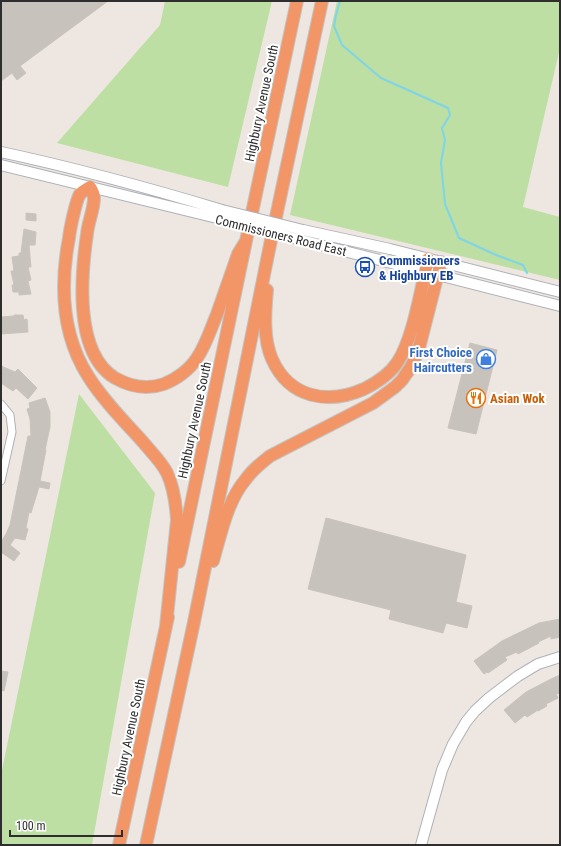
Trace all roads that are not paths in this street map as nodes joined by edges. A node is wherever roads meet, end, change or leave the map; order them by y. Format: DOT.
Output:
graph roads {
  1 [pos="297,1"];
  2 [pos="322,1"];
  3 [pos="1,152"];
  4 [pos="1,165"];
  5 [pos="93,174"];
  6 [pos="90,187"];
  7 [pos="222,214"];
  8 [pos="302,235"];
  9 [pos="246,241"];
  10 [pos="270,245"];
  11 [pos="428,259"];
  12 [pos="441,262"];
  13 [pos="425,272"];
  14 [pos="438,275"];
  15 [pos="560,292"];
  16 [pos="560,306"];
  17 [pos="1,404"];
  18 [pos="1,481"];
  19 [pos="194,622"];
  20 [pos="166,626"];
  21 [pos="560,657"];
  22 [pos="119,845"];
  23 [pos="146,845"];
  24 [pos="421,845"];
  1 -- 9 [label="highway, Highbury Avenue South"];
  2 -- 10 [label="highway"];
  3 -- 5 [label="main road, Commissioners Road East"];
  4 -- 6 [label="main road, Commissioners Road East"];
  5 -- 6 [label="main road"];
  5 -- 7 [label="main road, Commissioners Road East"];
  6 -- 7 [label="main road, Commissioners Road East"];
  6 -- 9 [label="highway"];
  6 -- 20 [label="highway"];
  7 -- 8 [label="main road, Commissioners Road East, bridge"];
  8 -- 11 [label="main road, Commissioners Road East"];
  8 -- 13 [label="main road, Commissioners Road East"];
  9 -- 20 [label="highway, Highbury Avenue South"];
  10 -- 13 [label="highway"];
  10 -- 19 [label="highway"];
  11 -- 12 [label="main road, Commissioners Road East"];
  11 -- 13 [label="highway"];
  12 -- 14 [label="highway"];
  12 -- 15 [label="main road, Commissioners Road East"];
  13 -- 14 [label="main road, Commissioners Road East"];
  14 -- 16 [label="main road, Commissioners Road East"];
  14 -- 19 [label="highway"];
  17 -- 18 [label="street"];
  19 -- 23 [label="highway"];
  20 -- 22 [label="highway, Highbury Avenue South"];
  21 -- 24 [label="main road"];
}
